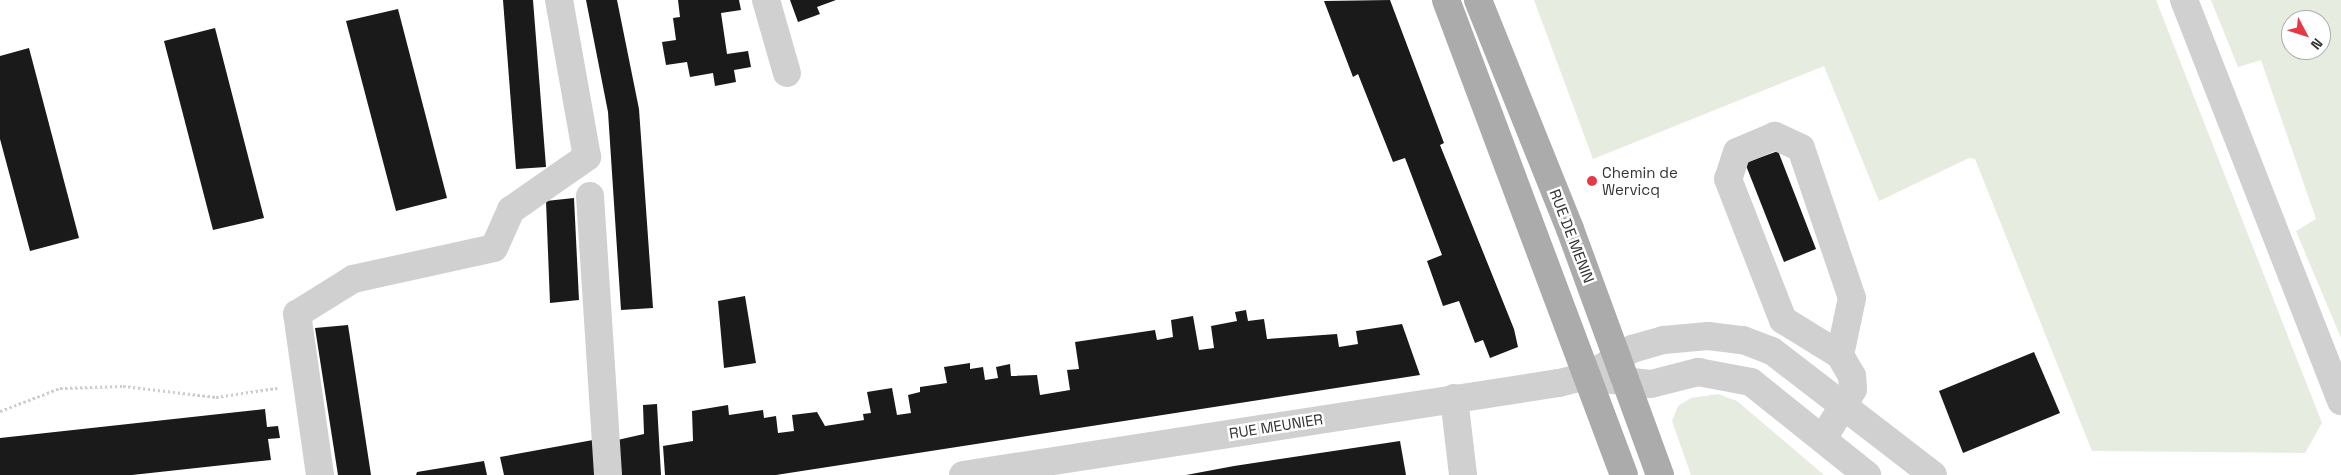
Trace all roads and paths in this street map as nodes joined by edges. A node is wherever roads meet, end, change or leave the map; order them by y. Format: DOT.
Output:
graph roads {
  1 [pos="559,0"];
  2 [pos="766,0"];
  3 [pos="1446,0"];
  4 [pos="1478,0"];
  5 [pos="2184,0"];
  6 [pos="786,73"];
  7 [pos="590,196"];
  8 [pos="1840,355"];
  9 [pos="1616,357"];
  10 [pos="1588,376"];
  11 [pos="307,383"];
  12 [pos="1626,384"];
  13 [pos="1454,398"];
  14 [pos="2341,401"];
  15 [pos="1845,407"];
  16 [pos="0,411"];
  17 [pos="1823,439"];
  18 [pos="320,475"];
  19 [pos="608,475"];
  20 [pos="964,475"];
  21 [pos="1463,475"];
  22 [pos="1624,475"];
  23 [pos="1660,475"];
  24 [pos="1867,475"];
  25 [pos="1933,475"];
  1 -- 11 [label="street"];
  2 -- 6 [label="street"];
  3 -- 10 [label="main road"];
  4 -- 9 [label="main road, RUE DE MENIN"];
  5 -- 14 [label="street"];
  7 -- 19 [label="street"];
  8 -- 8 [label="street"];
  8 -- 15 [label="street"];
  9 -- 10 [label="street"];
  9 -- 12 [label="main road, RUE DE MENIN"];
  9 -- 15 [label="street"];
  10 -- 12 [label="street"];
  10 -- 13 [label="street, RUE MEUNIER"];
  10 -- 22 [label="main road"];
  11 -- 16 [label="path"];
  11 -- 18 [label="street"];
  12 -- 17 [label="street"];
  12 -- 23 [label="main road, RUE DE MENIN"];
  13 -- 20 [label="street, RUE MEUNIER"];
  13 -- 21 [label="street"];
  15 -- 17 [label="street"];
  15 -- 25 [label="street"];
  17 -- 24 [label="street"];
}
